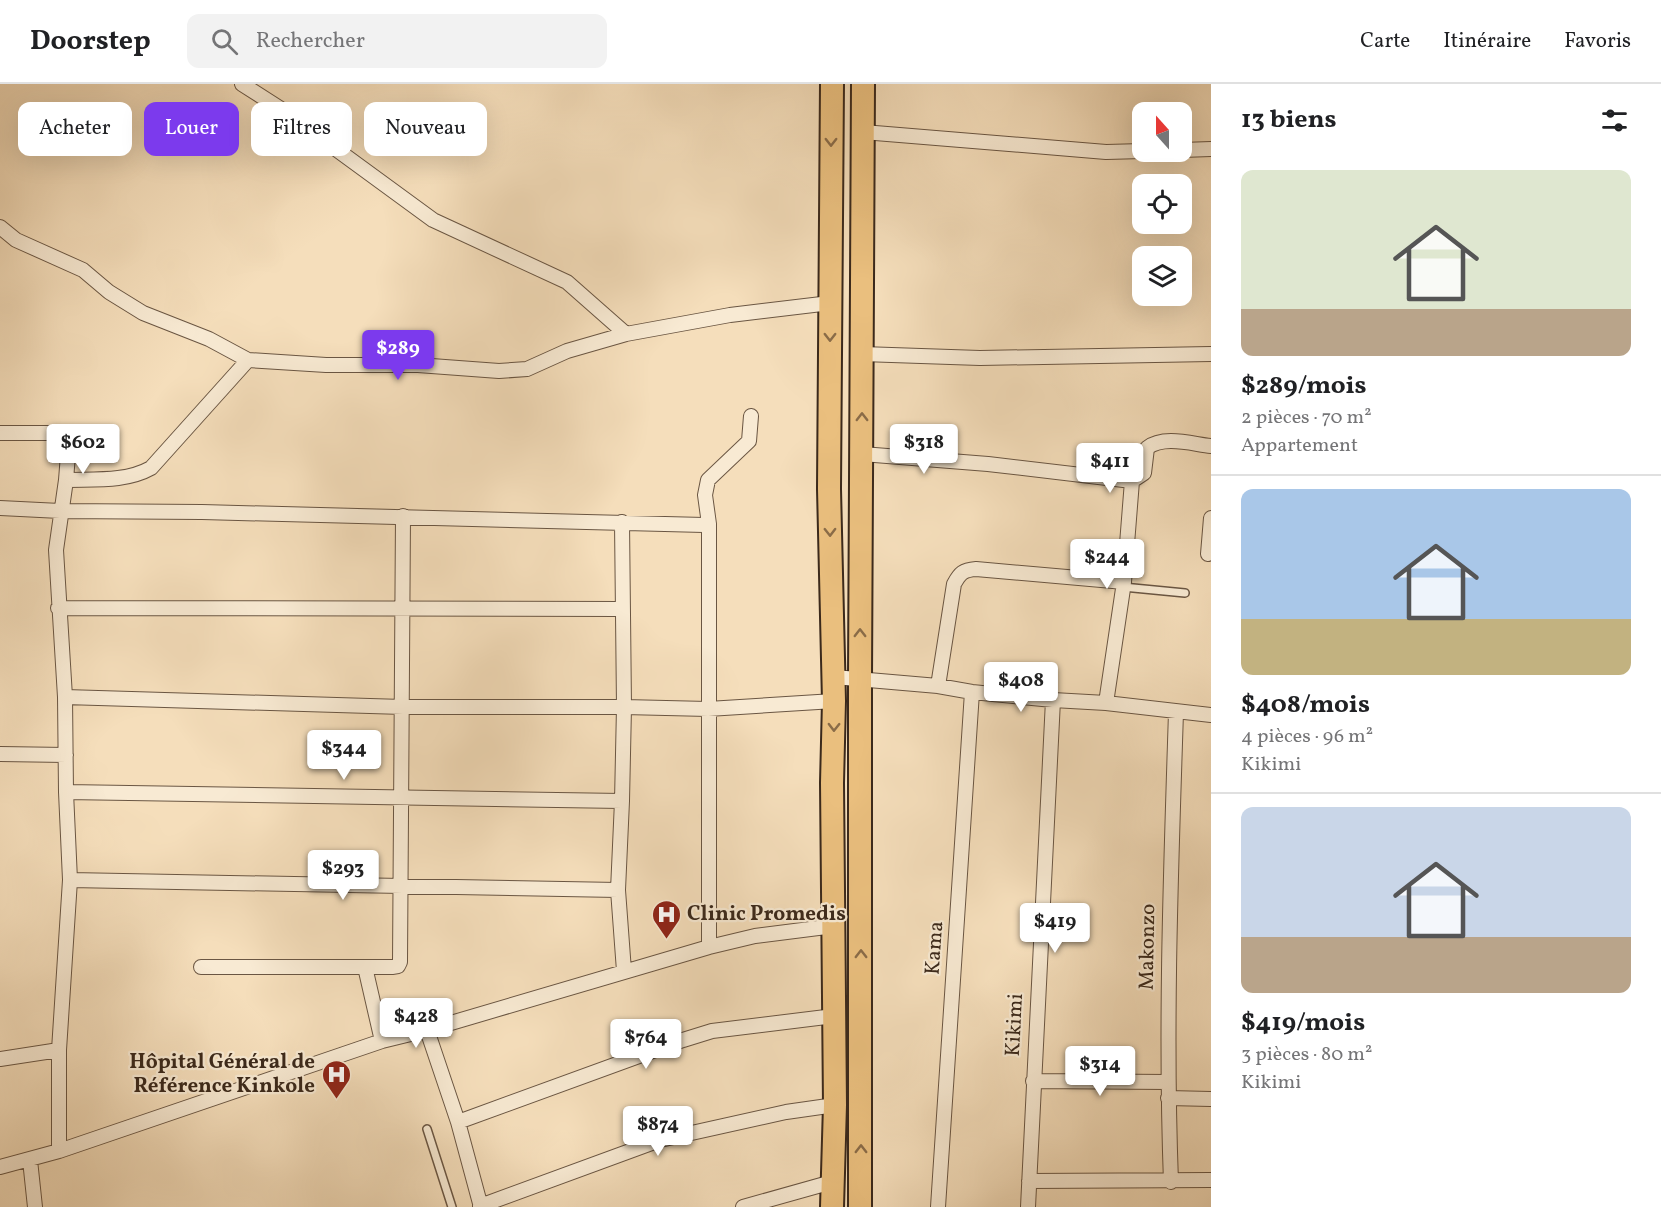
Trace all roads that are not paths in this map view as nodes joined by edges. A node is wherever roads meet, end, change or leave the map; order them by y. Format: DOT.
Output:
graph roads {
  1 [pos="242,84"];
  2 [pos="832,84"];
  3 [pos="863,84"];
  4 [pos="863,132"];
  5 [pos="1211,149"];
  6 [pos="1192,150"];
  7 [pos="1132,151"];
  8 [pos="0,227"];
  9 [pos="830,303"];
  10 [pos="626,334"];
  11 [pos="862,354"];
  12 [pos="1211,354"];
  13 [pos="248,360"];
  14 [pos="751,416"];
  15 [pos="0,433"];
  16 [pos="1211,446"];
  17 [pos="862,454"];
  18 [pos="66,480"];
  19 [pos="1132,481"];
  20 [pos="0,508"];
  21 [pos="60,512"];
  22 [pos="403,516"];
  23 [pos="1211,518"];
  24 [pos="622,522"];
  25 [pos="709,524"];
  26 [pos="1208,554"];
  27 [pos="1123,584"];
  28 [pos="1185,593"];
  29 [pos="58,608"];
  30 [pos="623,609"];
  31 [pos="402,610"];
  32 [pos="834,677"];
  33 [pos="860,678"];
  34 [pos="938,686"];
  35 [pos="972,692"];
  36 [pos="65,697"];
  37 [pos="1053,700"];
  38 [pos="834,701"];
  39 [pos="1106,703"];
  40 [pos="403,707"];
  41 [pos="624,707"];
  42 [pos="708,709"];
  43 [pos="1176,712"];
  44 [pos="1211,715"];
  45 [pos="0,754"];
  46 [pos="66,755"];
  47 [pos="66,792"];
  48 [pos="402,798"];
  49 [pos="622,801"];
  50 [pos="70,880"];
  51 [pos="402,887"];
  52 [pos="618,890"];
  53 [pos="834,926"];
  54 [pos="709,947"];
  55 [pos="201,967"];
  56 [pos="366,967"];
  57 [pos="624,971"];
  58 [pos="834,1016"];
  59 [pos="427,1030"];
  60 [pos="382,1041"];
  61 [pos="59,1050"];
  62 [pos="0,1059"];
  63 [pos="1033,1081"];
  64 [pos="1168,1082"];
  65 [pos="1168,1098"];
  66 [pos="1211,1099"];
  67 [pos="835,1105"];
  68 [pos="458,1122"];
  69 [pos="427,1129"];
  70 [pos="59,1151"];
  71 [pos="30,1160"];
  72 [pos="0,1167"];
  73 [pos="1211,1180"];
  74 [pos="1029,1181"];
  75 [pos="832,1182"];
  76 [pos="1171,1182"];
  77 [pos="35,1207"];
  78 [pos="452,1207"];
  79 [pos="480,1207"];
  80 [pos="743,1207"];
  81 [pos="832,1207"];
  82 [pos="860,1207"];
  83 [pos="938,1207"];
  84 [pos="1028,1207"];
  1 -- 10 [label="street"];
  2 -- 9 [label="highway, one-way"];
  3 -- 4 [label="highway"];
  4 -- 7 [label="street"];
  4 -- 11 [label="highway"];
  5 -- 6 [label="street"];
  8 -- 13 [label="street"];
  9 -- 10 [label="street"];
  9 -- 32 [label="highway, one-way"];
  10 -- 13 [label="street"];
  11 -- 12 [label="street"];
  17 -- 11 [label="highway, one-way"];
  13 -- 18 [label="street"];
  14 -- 25 [label="street"];
  15 -- 18 [label="street"];
  16 -- 19 [label="street"];
  17 -- 19 [label="street"];
  33 -- 17 [label="highway, one-way"];
  18 -- 21 [label="street"];
  19 -- 27 [label="street"];
  20 -- 21 [label="street"];
  21 -- 22 [label="street"];
  21 -- 29 [label="street"];
  22 -- 24 [label="street"];
  22 -- 31 [label="street"];
  23 -- 26 [label="street"];
  24 -- 25 [label="street"];
  24 -- 30 [label="street"];
  25 -- 42 [label="street"];
  27 -- 28 [label="lane"];
  27 -- 34 [label="street"];
  27 -- 39 [label="street"];
  29 -- 31 [label="street"];
  29 -- 36 [label="street"];
  30 -- 31 [label="street"];
  30 -- 41 [label="street"];
  31 -- 40 [label="street"];
  32 -- 33 [label="street"];
  32 -- 38 [label="highway"];
  33 -- 34 [label="street"];
  82 -- 33 [label="highway, one-way"];
  34 -- 35 [label="street"];
  35 -- 37 [label="street"];
  35 -- 83 [label="street, Kama"];
  36 -- 40 [label="street"];
  36 -- 46 [label="street"];
  37 -- 39 [label="street"];
  37 -- 63 [label="street, Kikimi"];
  38 -- 42 [label="street"];
  38 -- 53 [label="highway, one-way"];
  39 -- 43 [label="street"];
  40 -- 41 [label="street"];
  40 -- 48 [label="street"];
  41 -- 42 [label="street"];
  41 -- 49 [label="street"];
  42 -- 54 [label="street"];
  43 -- 44 [label="street"];
  43 -- 64 [label="street, Makonzo"];
  45 -- 46 [label="street"];
  46 -- 47 [label="street"];
  47 -- 48 [label="street"];
  47 -- 50 [label="street"];
  48 -- 49 [label="street"];
  48 -- 51 [label="street"];
  49 -- 52 [label="street"];
  50 -- 51 [label="street"];
  50 -- 61 [label="street"];
  51 -- 52 [label="street"];
  51 -- 56 [label="street"];
  52 -- 57 [label="street"];
  53 -- 54 [label="street"];
  53 -- 58 [label="highway"];
  54 -- 57 [label="street"];
  55 -- 56 [label="street"];
  56 -- 60 [label="street"];
  57 -- 59 [label="street"];
  58 -- 67 [label="highway"];
  58 -- 68 [label="street"];
  59 -- 60 [label="street"];
  59 -- 68 [label="street"];
  60 -- 70 [label="street"];
  61 -- 62 [label="street"];
  61 -- 70 [label="street"];
  63 -- 64 [label="street"];
  63 -- 74 [label="street, Kikimi"];
  64 -- 65 [label="street, Makonzo"];
  65 -- 66 [label="street"];
  65 -- 76 [label="street, Makonzo"];
  67 -- 75 [label="highway"];
  67 -- 79 [label="street"];
  68 -- 79 [label="street"];
  69 -- 78 [label="lane"];
  70 -- 71 [label="street"];
  71 -- 72 [label="street"];
  71 -- 77 [label="street"];
  73 -- 76 [label="street"];
  74 -- 76 [label="street"];
  74 -- 84 [label="street, Kikimi"];
  75 -- 80 [label="street"];
  75 -- 81 [label="highway"];
}
